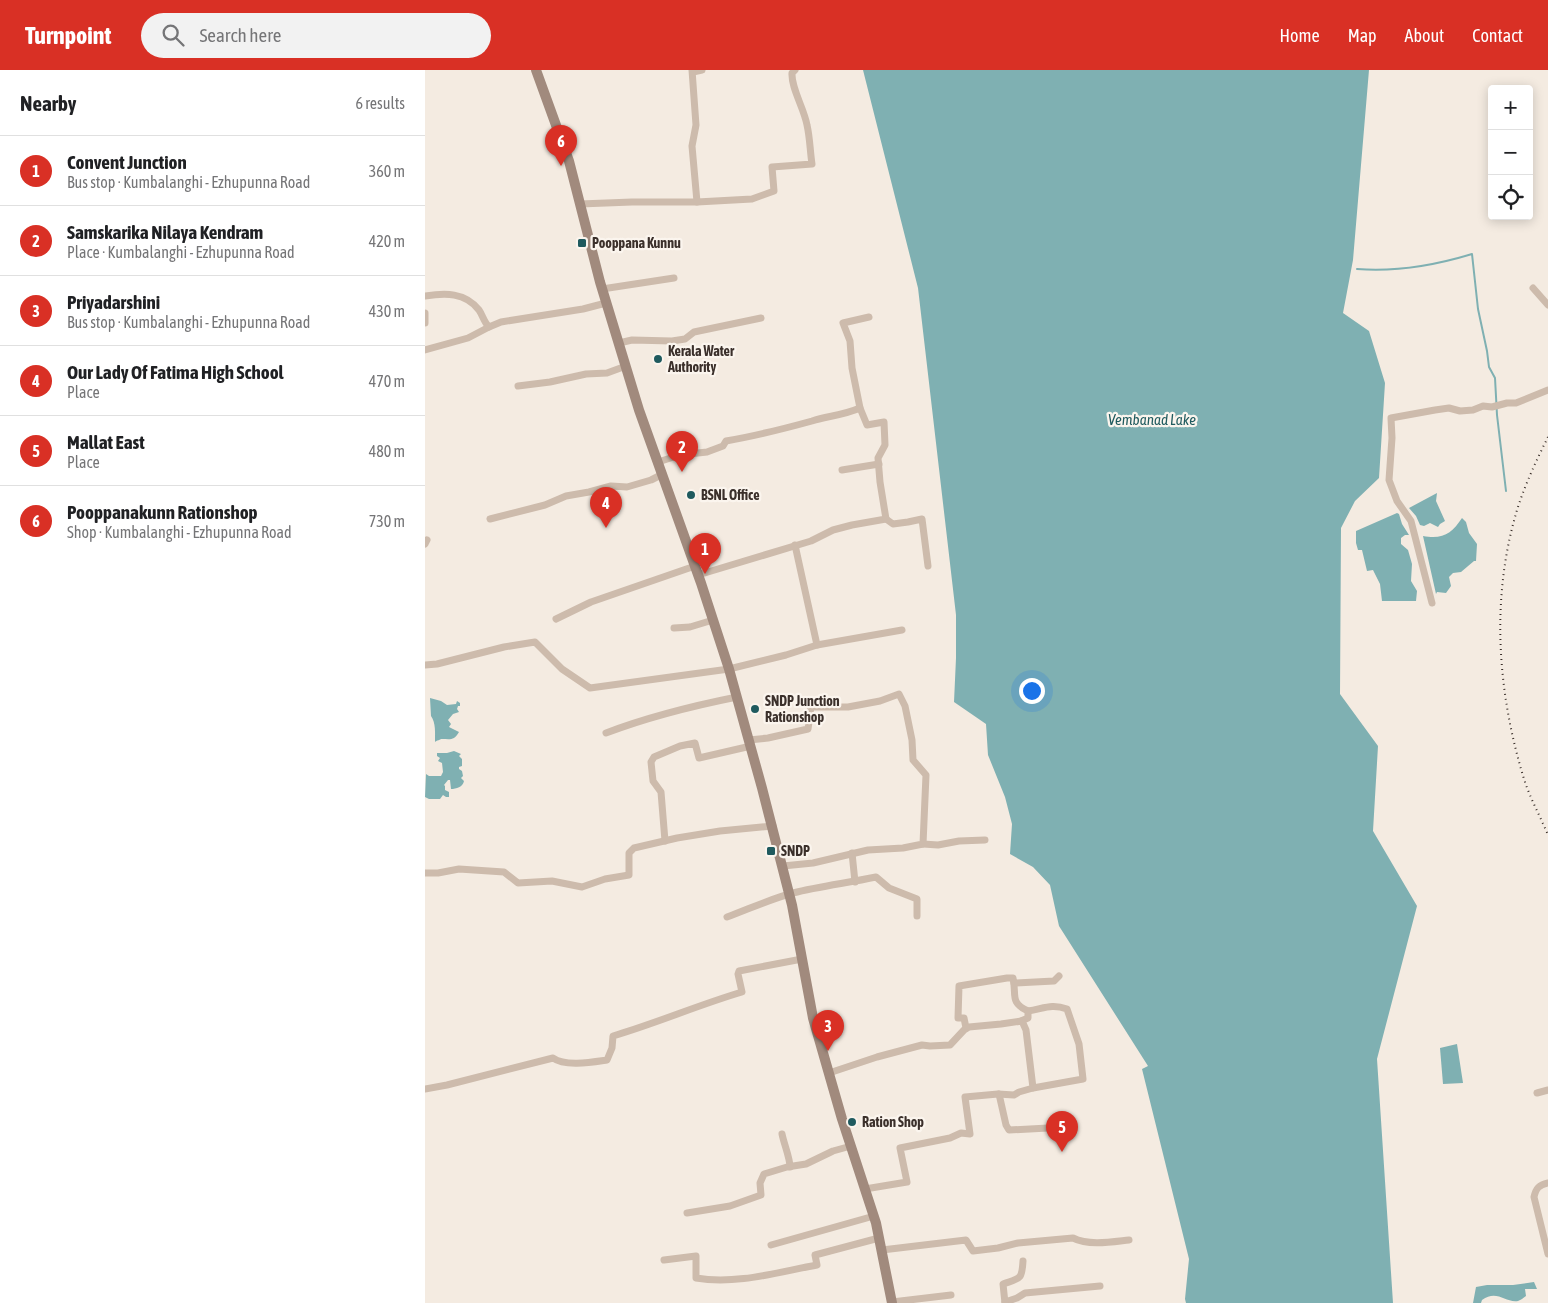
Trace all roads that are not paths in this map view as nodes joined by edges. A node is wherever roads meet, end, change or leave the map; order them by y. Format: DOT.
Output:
graph roads {
  1 [pos="537,70"];
  2 [pos="702,70"];
  3 [pos="795,70"];
  4 [pos="693,71"];
  5 [pos="697,202"];
  6 [pos="580,204"];
  7 [pos="674,278"];
  8 [pos="1533,288"];
  9 [pos="602,289"];
  10 [pos="425,296"];
  11 [pos="606,303"];
  12 [pos="1548,305"];
  13 [pos="425,313"];
  14 [pos="869,317"];
  15 [pos="761,318"];
  16 [pos="425,323"];
  17 [pos="489,327"];
  18 [pos="619,344"];
  19 [pos="425,350"];
  20 [pos="626,366"];
  21 [pos="518,386"];
  22 [pos="1548,390"];
  23 [pos="860,408"];
  24 [pos="658,462"];
  25 [pos="879,464"];
  26 [pos="842,470"];
  27 [pos="663,474"];
  28 [pos="490,519"];
  29 [pos="887,520"];
  30 [pos="795,545"];
  31 [pos="928,566"];
  32 [pos="696,571"];
  33 [pos="1432,602"];
  34 [pos="556,619"];
  35 [pos="713,620"];
  36 [pos="674,628"];
  37 [pos="902,630"];
  38 [pos="817,645"];
  39 [pos="425,665"];
  40 [pos="729,669"];
  41 [pos="737,697"];
  42 [pos="606,733"];
  43 [pos="750,743"];
  44 [pos="773,826"];
  45 [pos="985,840"];
  46 [pos="665,841"];
  47 [pos="923,844"];
  48 [pos="853,853"];
  49 [pos="783,866"];
  50 [pos="425,873"];
  51 [pos="855,882"];
  52 [pos="790,894"];
  53 [pos="727,916"];
  54 [pos="917,916"];
  55 [pos="803,960"];
  56 [pos="1059,976"];
  57 [pos="1014,983"];
  58 [pos="1028,1011"];
  59 [pos="1021,1021"];
  60 [pos="966,1028"];
  61 [pos="829,1072"];
  62 [pos="1033,1088"];
  63 [pos="425,1089"];
  64 [pos="1548,1090"];
  65 [pos="1537,1093"];
  66 [pos="999,1094"];
  67 [pos="1048,1128"];
  68 [pos="782,1134"];
  69 [pos="851,1146"];
  70 [pos="791,1167"];
  71 [pos="1548,1183"];
  72 [pos="865,1189"];
  73 [pos="687,1213"];
  74 [pos="874,1216"];
  75 [pos="879,1238"];
  76 [pos="1129,1240"];
  77 [pos="771,1245"];
  78 [pos="882,1250"];
  79 [pos="1548,1254"];
  80 [pos="664,1260"];
  81 [pos="1023,1261"];
  82 [pos="1100,1286"];
  83 [pos="951,1296"];
  84 [pos="892,1302"];
  85 [pos="1005,1302"];
  1 -- 6 [label="main road"];
  2 -- 4 [label="street"];
  3 -- 5 [label="street"];
  4 -- 5 [label="street"];
  5 -- 6 [label="street"];
  6 -- 9 [label="main road"];
  7 -- 9 [label="street"];
  8 -- 12 [label="street"];
  9 -- 11 [label="main road"];
  10 -- 17 [label="street"];
  11 -- 17 [label="street"];
  11 -- 18 [label="main road"];
  13 -- 16 [label="street"];
  14 -- 23 [label="street"];
  15 -- 18 [label="street"];
  17 -- 19 [label="street"];
  18 -- 20 [label="main road"];
  20 -- 21 [label="street"];
  20 -- 24 [label="main road"];
  22 -- 33 [label="street"];
  23 -- 24 [label="street"];
  23 -- 25 [label="street"];
  24 -- 27 [label="main road"];
  25 -- 26 [label="street"];
  25 -- 29 [label="street"];
  27 -- 28 [label="street"];
  27 -- 32 [label="main road"];
  29 -- 30 [label="street"];
  29 -- 31 [label="street"];
  30 -- 32 [label="street"];
  30 -- 38 [label="street"];
  32 -- 34 [label="street"];
  32 -- 35 [label="main road"];
  35 -- 36 [label="street"];
  35 -- 40 [label="main road"];
  37 -- 38 [label="street"];
  38 -- 40 [label="street"];
  39 -- 40 [label="street"];
  40 -- 41 [label="main road"];
  41 -- 42 [label="street"];
  41 -- 43 [label="main road"];
  43 -- 44 [label="main road"];
  43 -- 46 [label="street"];
  43 -- 47 [label="street"];
  44 -- 46 [label="street"];
  44 -- 49 [label="main road"];
  45 -- 47 [label="street"];
  46 -- 50 [label="street"];
  47 -- 48 [label="street"];
  48 -- 49 [label="street"];
  48 -- 51 [label="street"];
  49 -- 52 [label="main road"];
  51 -- 52 [label="street"];
  51 -- 54 [label="street"];
  52 -- 53 [label="street"];
  52 -- 55 [label="main road"];
  55 -- 61 [label="main road"];
  55 -- 63 [label="street"];
  56 -- 57 [label="street"];
  57 -- 58 [label="street"];
  57 -- 60 [label="street"];
  58 -- 59 [label="street"];
  58 -- 62 [label="street"];
  59 -- 60 [label="street"];
  59 -- 62 [label="street"];
  60 -- 61 [label="street"];
  61 -- 69 [label="main road"];
  62 -- 66 [label="street"];
  64 -- 65 [label="street"];
  66 -- 67 [label="street"];
  66 -- 72 [label="street"];
  68 -- 70 [label="street"];
  69 -- 70 [label="street"];
  69 -- 72 [label="main road"];
  70 -- 73 [label="street"];
  71 -- 79 [label="street"];
  72 -- 74 [label="main road"];
  74 -- 75 [label="main road"];
  74 -- 77 [label="street"];
  75 -- 78 [label="main road"];
  75 -- 80 [label="street"];
  76 -- 78 [label="street"];
  78 -- 84 [label="main road"];
  81 -- 85 [label="street"];
  82 -- 85 [label="street"];
  83 -- 84 [label="street"];
}
